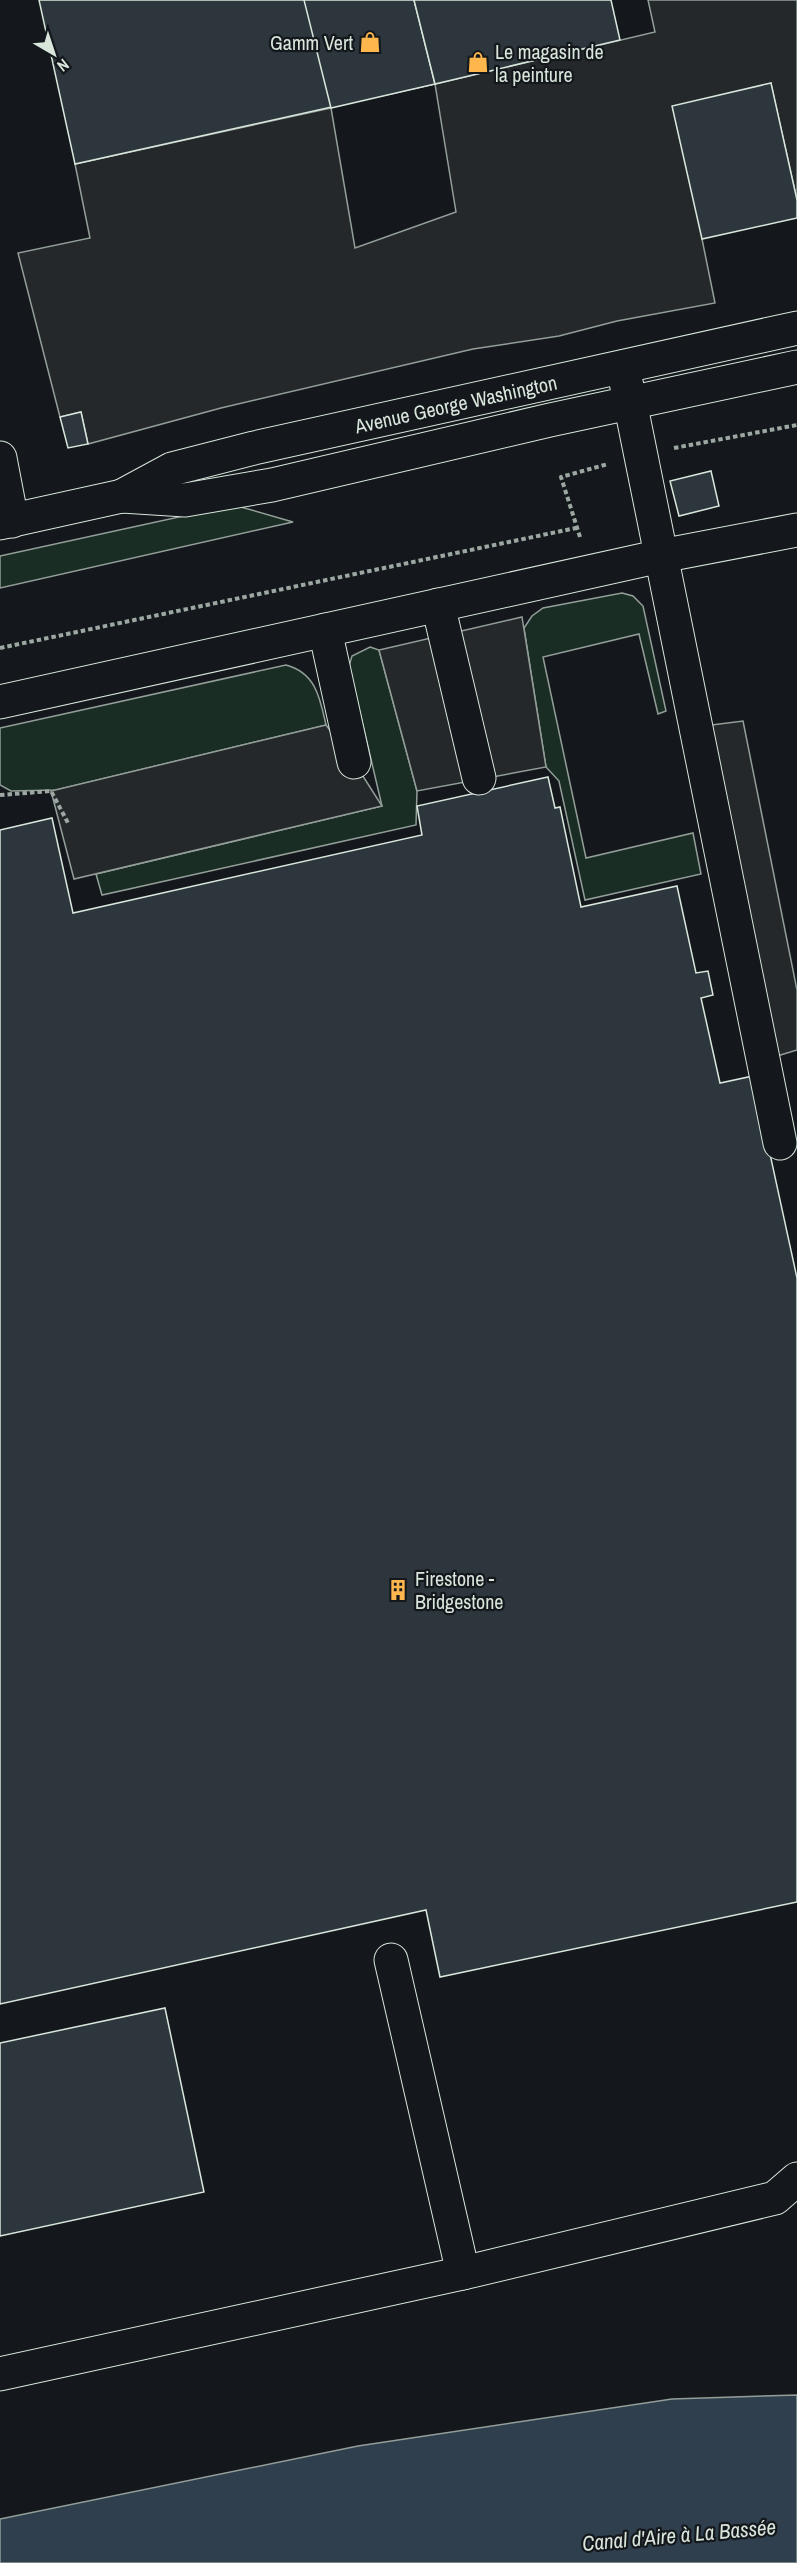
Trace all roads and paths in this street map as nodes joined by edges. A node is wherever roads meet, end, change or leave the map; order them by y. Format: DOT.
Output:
graph roads {
  1 [pos="797,328"];
  2 [pos="623,367"];
  3 [pos="797,367"];
  4 [pos="630,402"];
  5 [pos="797,424"];
  6 [pos="641,454"];
  7 [pos="0,458"];
  8 [pos="122,496"];
  9 [pos="6,522"];
  10 [pos="576,528"];
  11 [pos="797,530"];
  12 [pos="661,556"];
  13 [pos="596,571"];
  14 [pos="438,605"];
  15 [pos="325,630"];
  16 [pos="0,648"];
  17 [pos="0,702"];
  18 [pos="354,762"];
  19 [pos="479,778"];
  20 [pos="0,795"];
  21 [pos="68,823"];
  22 [pos="780,1143"];
  23 [pos="391,1960"];
  24 [pos="797,2179"];
  25 [pos="463,2273"];
  26 [pos="0,2374"];
  1 -- 2 [label="main road, Avenue George Washington"];
  2 -- 4 [label="main road"];
  2 -- 8 [label="main road, Avenue George Washington"];
  3 -- 4 [label="main road, Avenue George Washington"];
  4 -- 6 [label="main road"];
  4 -- 8 [label="main road, Avenue George Washington"];
  5 -- 6 [label="path"];
  6 -- 10 [label="path"];
  6 -- 12 [label="main road"];
  7 -- 9 [label="main road"];
  8 -- 9 [label="main road, Avenue George Washington"];
  10 -- 13 [label="path"];
  10 -- 16 [label="path"];
  11 -- 12 [label="main road"];
  12 -- 13 [label="main road"];
  12 -- 22 [label="main road"];
  13 -- 14 [label="main road"];
  14 -- 15 [label="main road"];
  14 -- 19 [label="main road"];
  15 -- 17 [label="main road"];
  15 -- 18 [label="main road"];
  20 -- 21 [label="path"];
  23 -- 25 [label="main road"];
  24 -- 25 [label="main road"];
  25 -- 26 [label="main road"];
}
